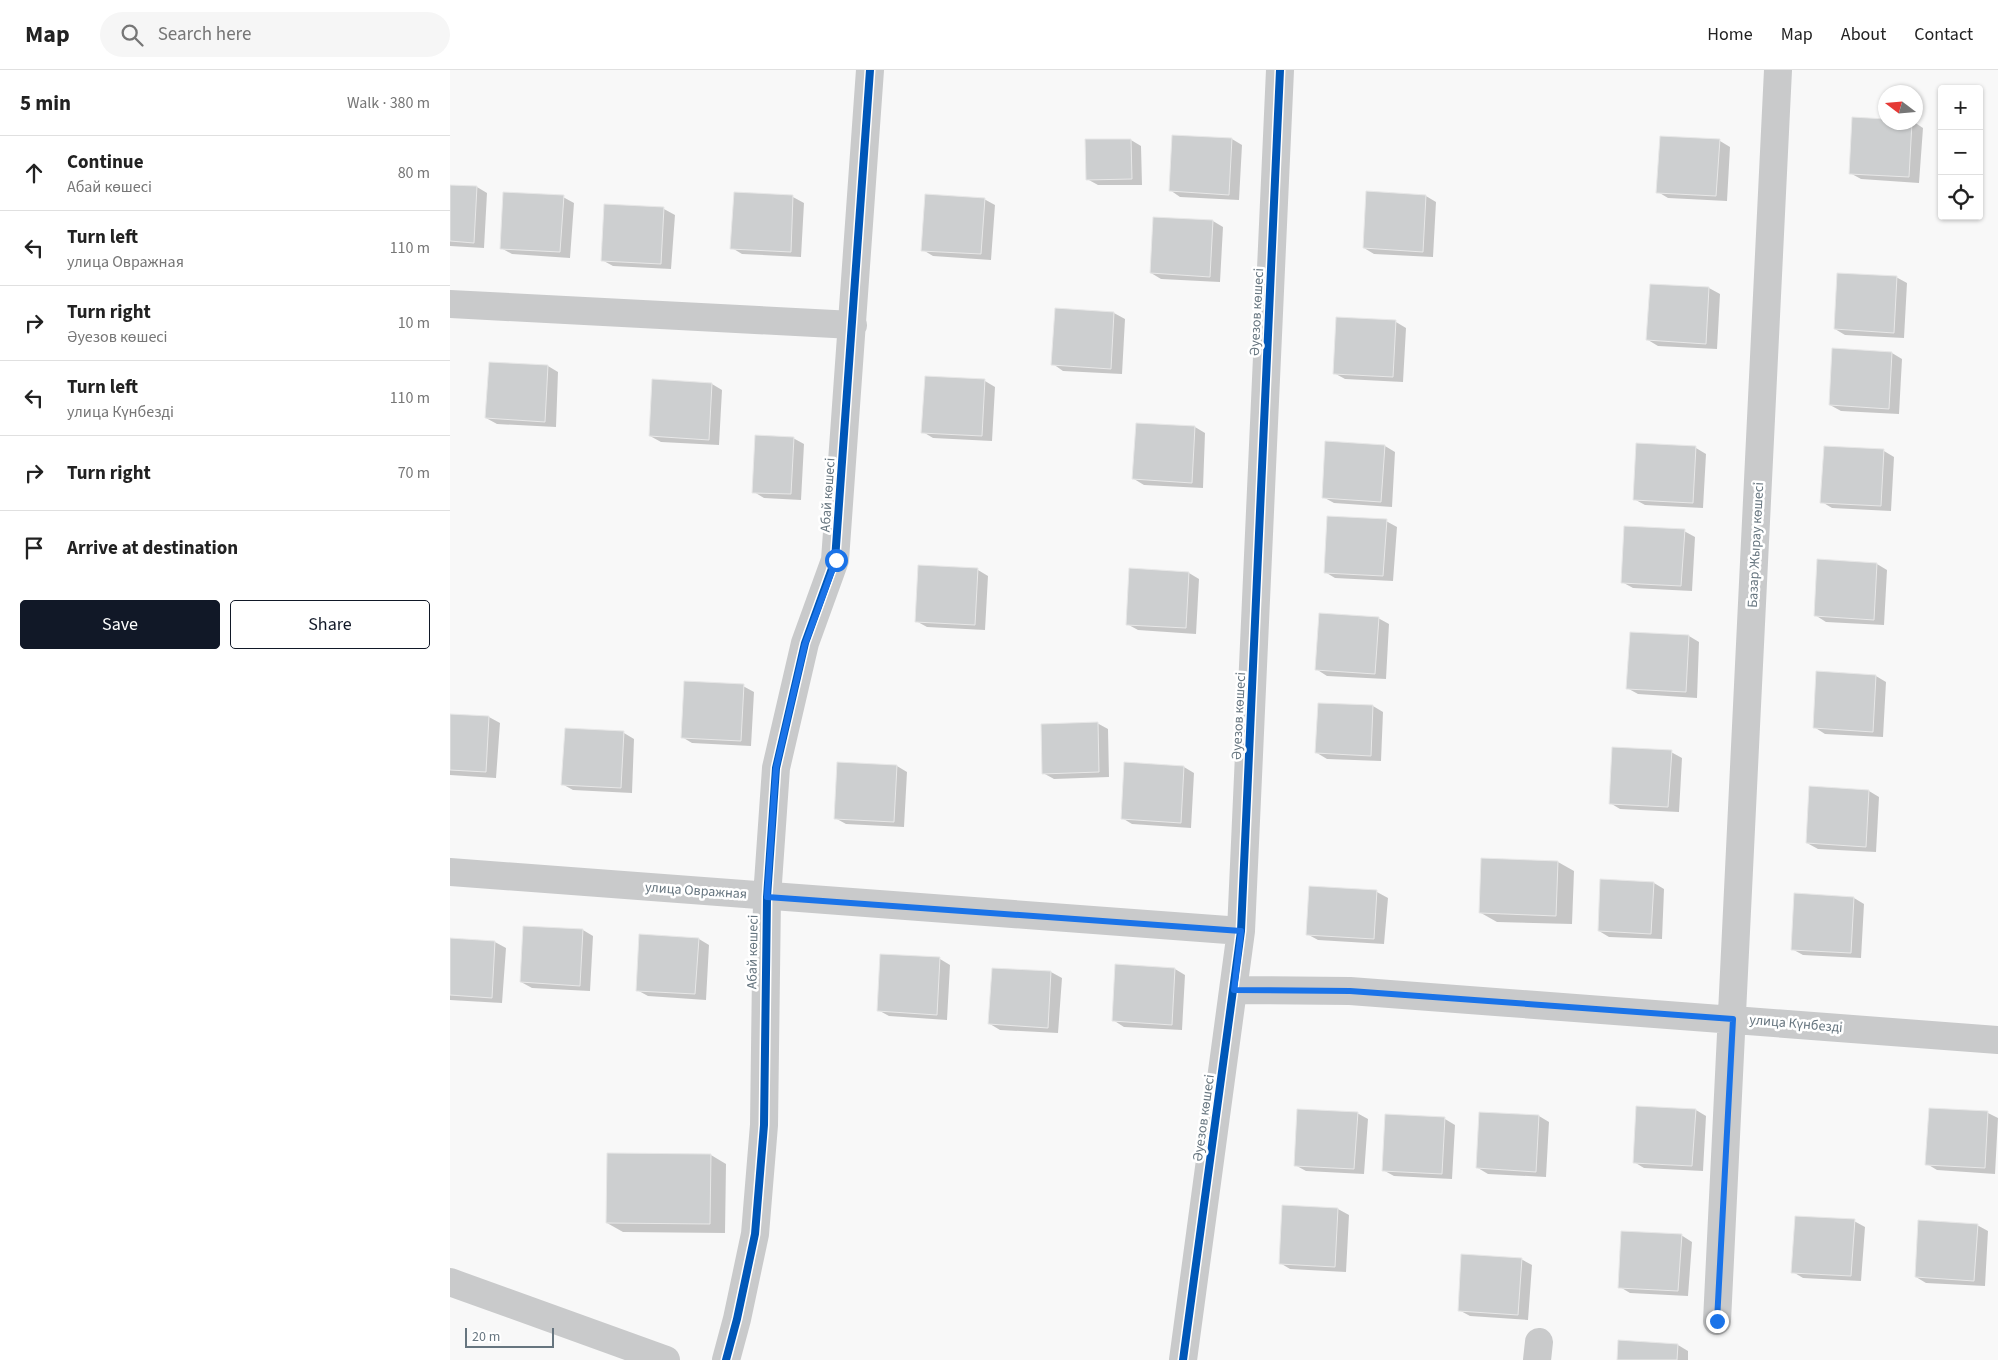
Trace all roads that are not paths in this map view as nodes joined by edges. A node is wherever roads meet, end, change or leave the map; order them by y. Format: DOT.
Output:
graph roads {
  1 [pos="870,70"];
  2 [pos="1280,70"];
  3 [pos="1778,70"];
  4 [pos="450,304"];
  5 [pos="852,325"];
  6 [pos="450,872"];
  7 [pos="767,897"];
  8 [pos="1241,931"];
  9 [pos="1234,990"];
  10 [pos="1733,1019"];
  11 [pos="1998,1040"];
  12 [pos="450,1282"];
  13 [pos="1717,1321"];
  14 [pos="666,1360"];
  15 [pos="726,1360"];
  16 [pos="1183,1360"];
  1 -- 5 [label="street, Абай көшесі"];
  2 -- 8 [label="street, Әуезов көшесі"];
  3 -- 10 [label="street, Базар Жырау көшесі"];
  4 -- 5 [label="street"];
  5 -- 7 [label="street, Абай көшесі"];
  6 -- 7 [label="street, улица Овражная"];
  7 -- 8 [label="street, улица Овражная"];
  7 -- 15 [label="street, Абай көшесі"];
  8 -- 9 [label="street, Әуезов көшесі"];
  9 -- 10 [label="street, улица Күнбезді"];
  9 -- 16 [label="street, Әуезов көшесі"];
  10 -- 11 [label="street, улица Күнбезді"];
  10 -- 13 [label="street, Базар Жырау көшесі"];
  12 -- 14 [label="street"];
}
